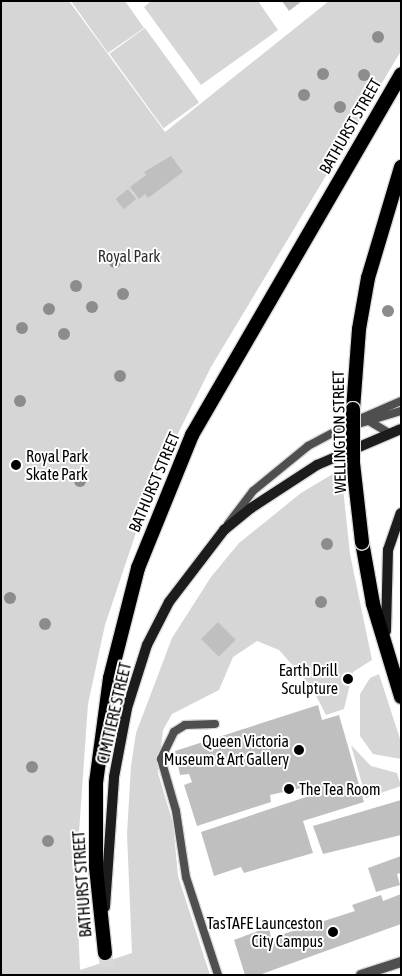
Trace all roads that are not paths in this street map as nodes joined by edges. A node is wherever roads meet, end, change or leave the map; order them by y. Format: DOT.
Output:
graph roads {
  1 [pos="401,74"];
  2 [pos="401,167"];
  3 [pos="401,401"];
  4 [pos="401,411"];
  5 [pos="369,421"];
  6 [pos="401,429"];
  7 [pos="338,430"];
  8 [pos="389,433"];
  9 [pos="401,513"];
  10 [pos="224,530"];
  11 [pos="388,650"];
  12 [pos="401,697"];
  13 [pos="215,724"];
  14 [pos="105,953"];
  15 [pos="401,962"];
  16 [pos="218,975"];
  17 [pos="361,975"];
  1 -- 14 [label="highway, BATHURST STREET"];
  2 -- 11 [label="highway, WELLINGTON STREET, bridge"];
  3 -- 7 [label="lane"];
  4 -- 5 [label="lane"];
  5 -- 7 [label="lane"];
  5 -- 8 [label="lane"];
  6 -- 8 [label="main road, CIMITIERE STREET"];
  7 -- 10 [label="lane"];
  8 -- 10 [label="main road, CIMITIERE STREET"];
  9 -- 11 [label="main road"];
  10 -- 14 [label="main road, CIMITIERE STREET"];
  11 -- 12 [label="highway, WELLINGTON STREET"];
  13 -- 16 [label="lane"];
  15 -- 17 [label="street"];
}
